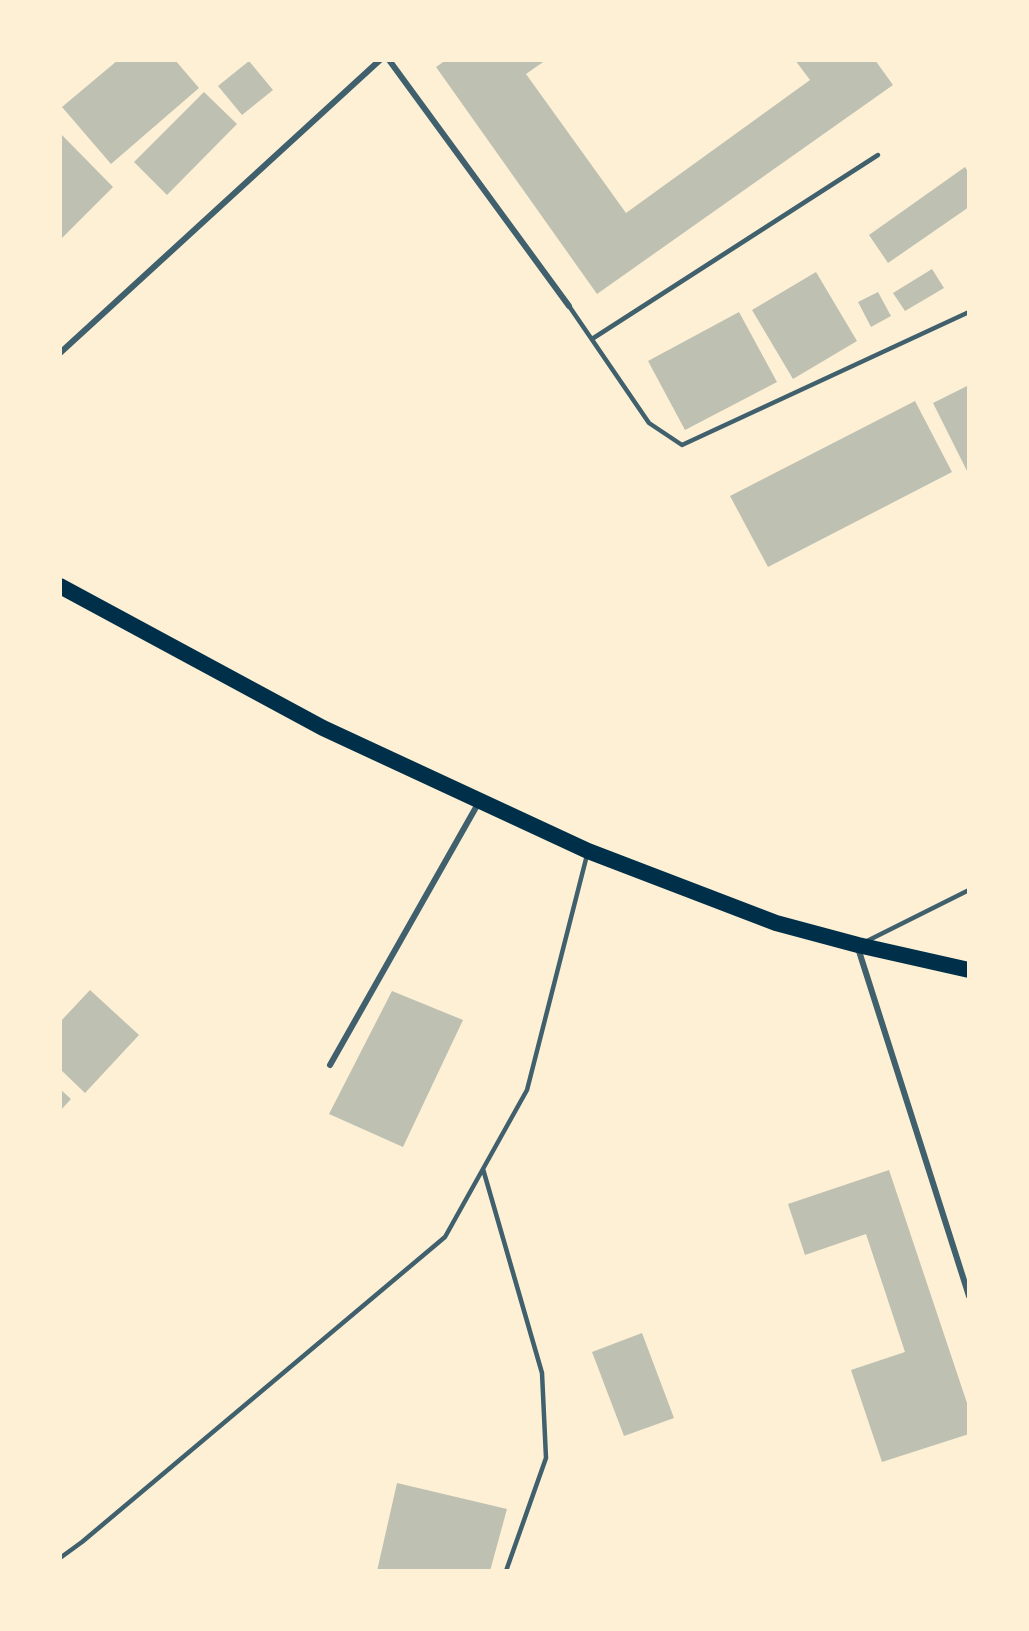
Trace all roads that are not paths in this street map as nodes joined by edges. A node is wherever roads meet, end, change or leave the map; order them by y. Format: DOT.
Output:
graph roads {
  1 [pos="380,60"];
  2 [pos="389,60"];
  3 [pos="878,154"];
  4 [pos="569,306"];
  5 [pos="969,312"];
  6 [pos="592,339"];
  7 [pos="60,353"];
  8 [pos="60,586"];
  9 [pos="479,801"];
  10 [pos="588,851"];
  11 [pos="969,890"];
  12 [pos="858,945"];
  13 [pos="969,970"];
  14 [pos="330,1065"];
  15 [pos="483,1169"];
  16 [pos="969,1296"];
  17 [pos="60,1558"];
  18 [pos="506,1571"];
  1 -- 7 [label="street"];
  2 -- 4 [label="street"];
  3 -- 6 [label="lane"];
  4 -- 6 [label="lane"];
  5 -- 6 [label="lane"];
  8 -- 9 [label="highway"];
  9 -- 10 [label="highway"];
  9 -- 14 [label="street"];
  10 -- 12 [label="highway"];
  10 -- 15 [label="lane"];
  11 -- 12 [label="lane"];
  12 -- 13 [label="highway"];
  12 -- 16 [label="street"];
  15 -- 17 [label="lane"];
  15 -- 18 [label="lane"];
}
